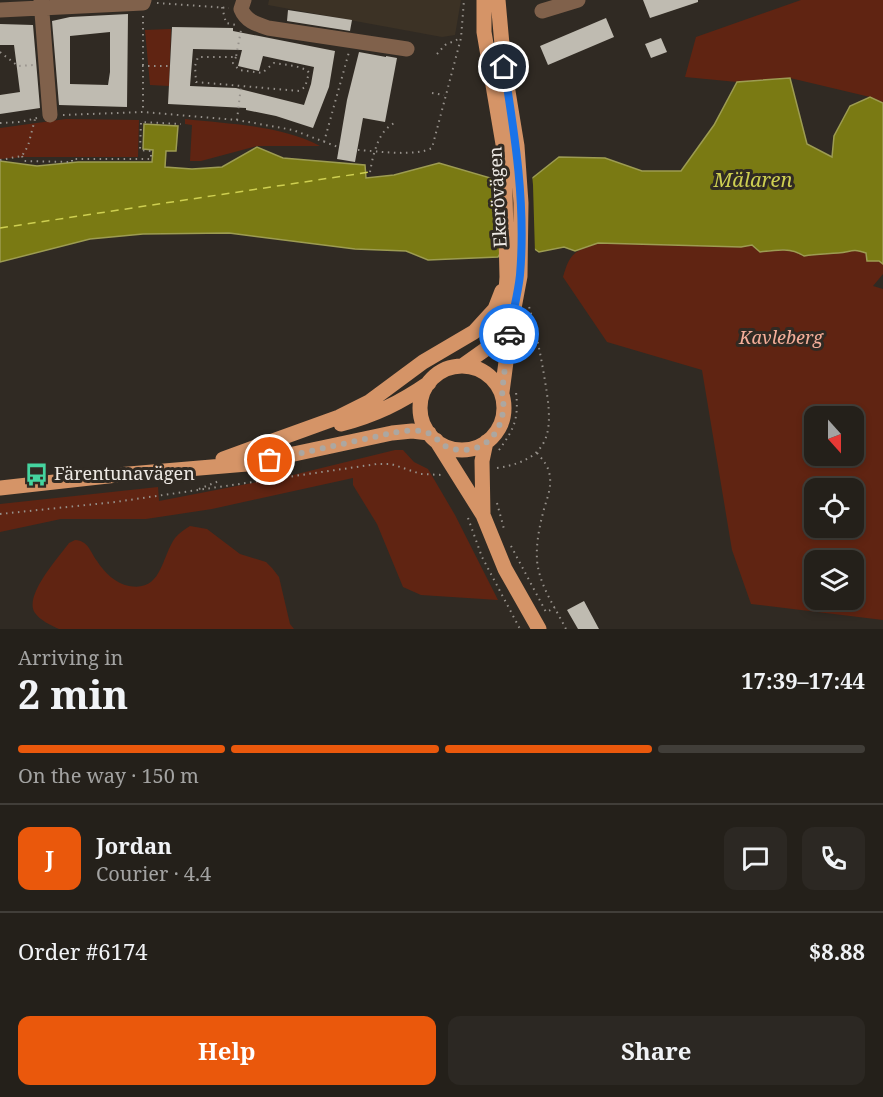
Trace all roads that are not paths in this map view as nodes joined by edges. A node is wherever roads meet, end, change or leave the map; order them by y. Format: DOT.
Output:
graph roads {
  1 [pos="484,0"];
  2 [pos="498,0"];
  3 [pos="578,0"];
  4 [pos="143,2"];
  5 [pos="41,4"];
  6 [pos="243,8"];
  7 [pos="0,10"];
  8 [pos="542,11"];
  9 [pos="407,49"];
  10 [pos="43,117"];
  11 [pos="512,278"];
  12 [pos="462,366"];
  13 [pos="429,383"];
  14 [pos="502,392"];
  15 [pos="432,437"];
  16 [pos="486,442"];
  17 [pos="223,459"];
  18 [pos="117,475"];
  19 [pos="0,488"];
  20 [pos="483,515"];
  21 [pos="539,629"];
  1 -- 11 [label="main road, Ekerövägen"];
  2 -- 11 [label="main road, Ekerövägen"];
  3 -- 8 [label="street"];
  4 -- 5 [label="street"];
  5 -- 7 [label="street"];
  5 -- 10 [label="street"];
  6 -- 9 [label="street"];
  11 -- 12 [label="main road, Ekerövägen"];
  11 -- 14 [label="main road, Ekerövägen"];
  11 -- 17 [label="main road, Ekerövägen"];
  12 -- 13 [label="main road"];
  12 -- 14 [label="main road"];
  13 -- 15 [label="main road"];
  13 -- 17 [label="main road, Ekerövägen"];
  14 -- 16 [label="main road"];
  15 -- 16 [label="main road"];
  15 -- 18 [label="main road, Ekerövägen"];
  15 -- 20 [label="main road"];
  16 -- 20 [label="main road"];
  17 -- 18 [label="main road, Ekerövägen"];
  18 -- 19 [label="main road, Ekerövägen"];
  20 -- 21 [label="main road"];
}
